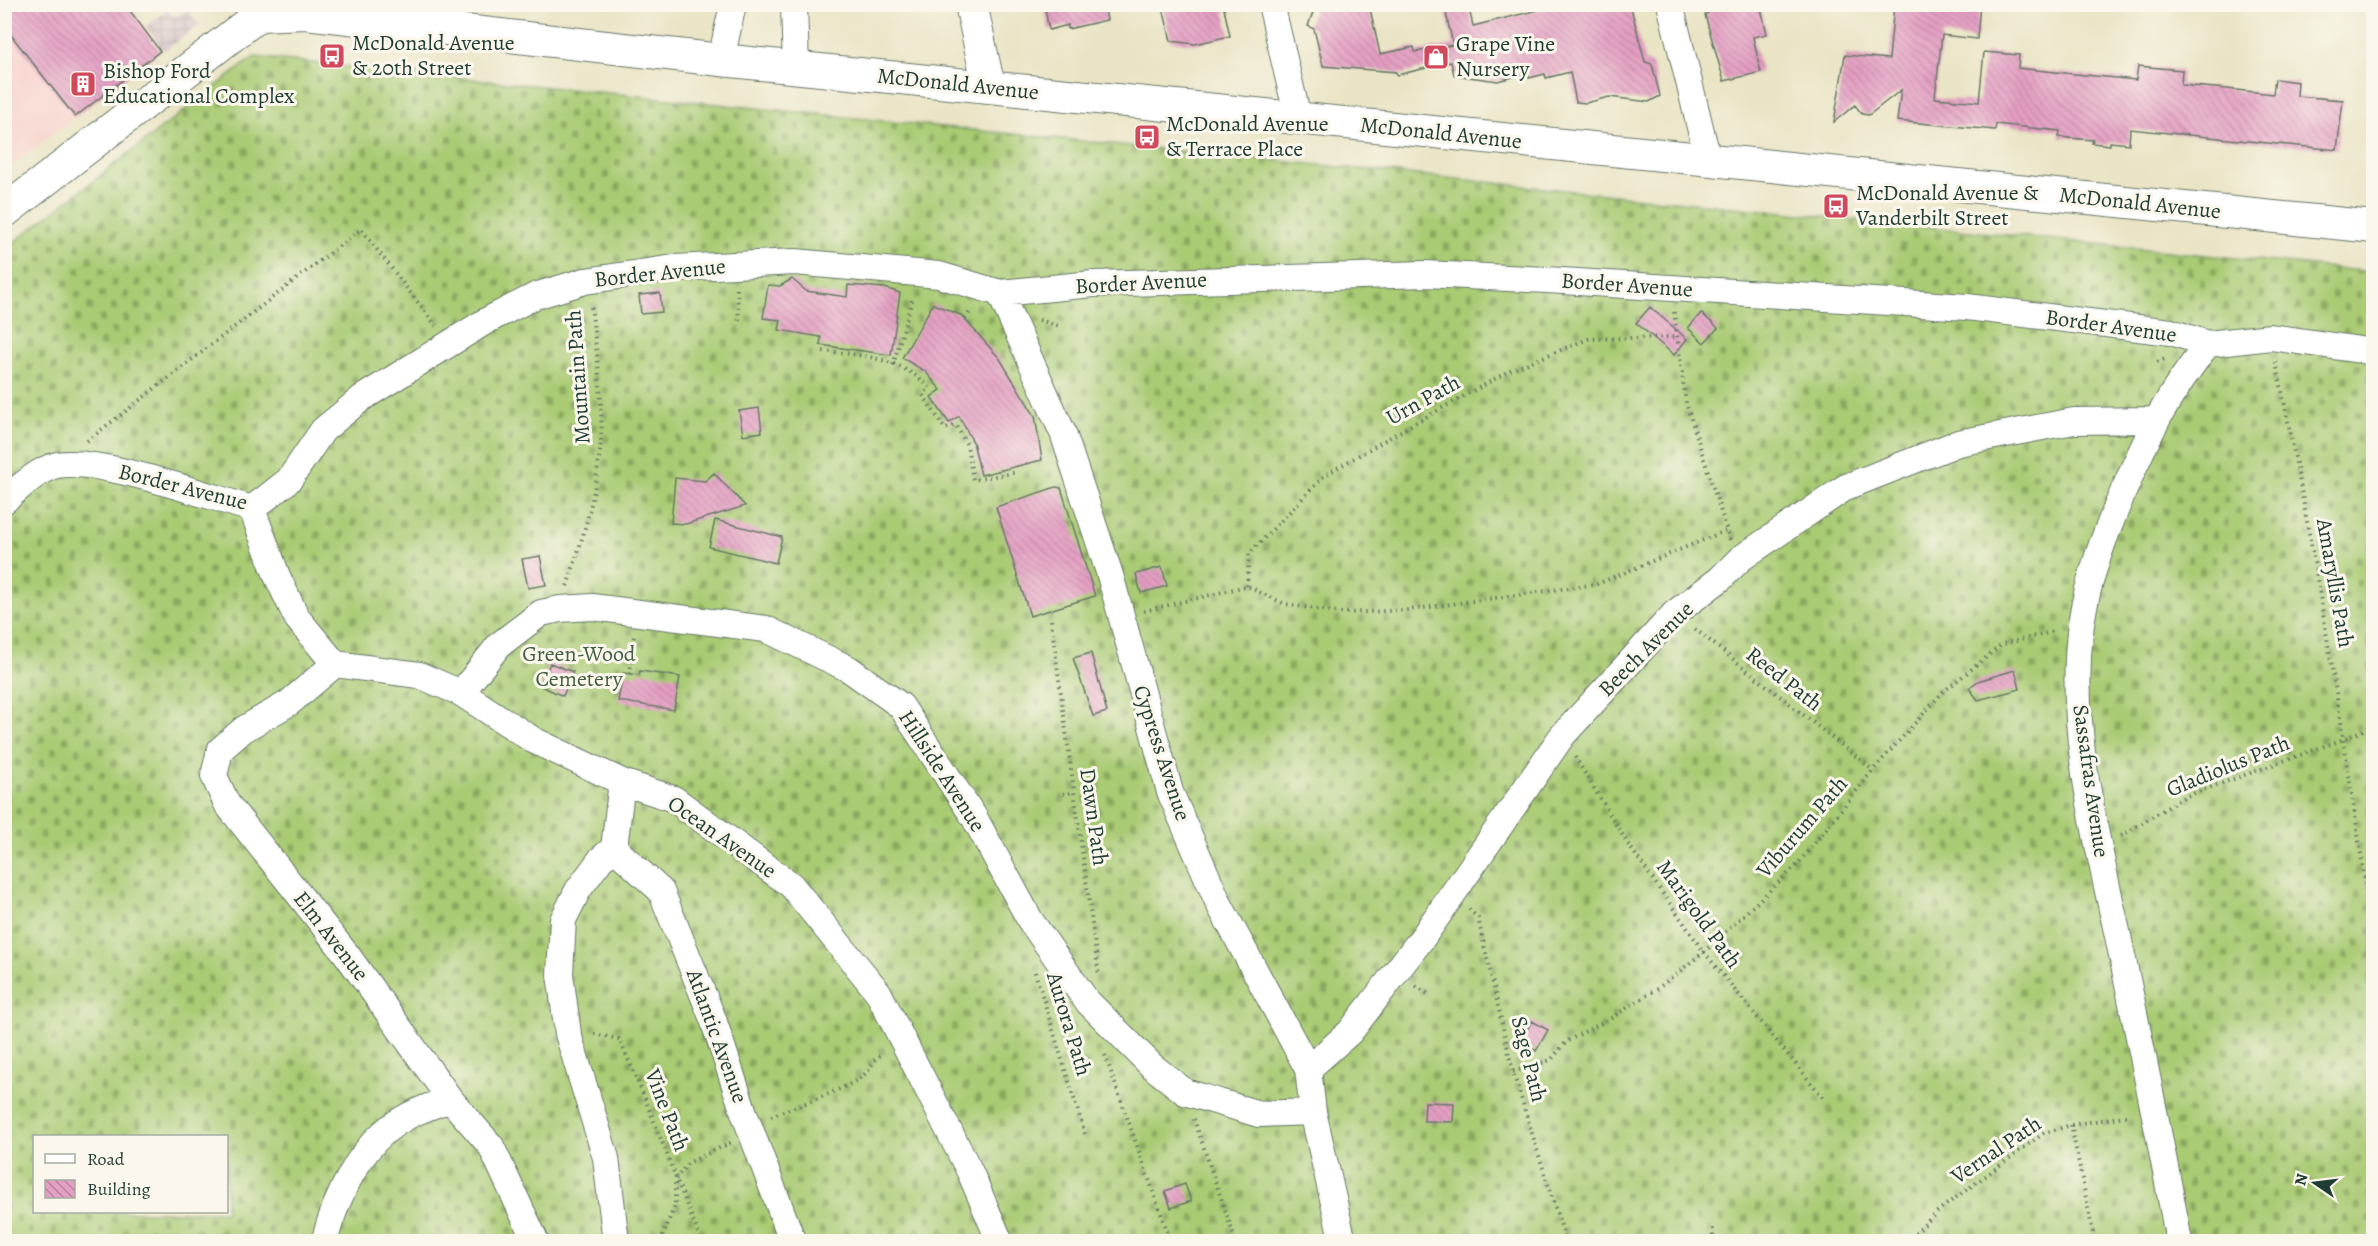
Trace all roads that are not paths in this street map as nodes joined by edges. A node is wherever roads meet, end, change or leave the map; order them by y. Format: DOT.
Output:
graph roads {
  1 [pos="733,4"];
  2 [pos="794,4"];
  3 [pos="971,4"];
  4 [pos="1271,4"];
  5 [pos="1670,4"];
  6 [pos="260,8"];
  7 [pos="721,60"];
  8 [pos="796,68"];
  9 [pos="989,87"];
  10 [pos="1298,118"];
  11 [pos="1708,159"];
  12 [pos="4,212"];
  13 [pos="2373,227"];
  14 [pos="1000,293"];
  15 [pos="2208,344"];
  16 [pos="2373,352"];
  17 [pos="2154,420"];
  18 [pos="4,501"];
  19 [pos="252,509"];
  20 [pos="335,664"];
  21 [pos="460,693"];
  22 [pos="622,783"];
  23 [pos="614,848"];
  24 [pos="1308,1069"];
  25 [pos="450,1099"];
  26 [pos="1313,1112"];
  27 [pos="324,1242"];
  28 [pos="536,1242"];
  29 [pos="616,1242"];
  30 [pos="793,1242"];
  31 [pos="1000,1242"];
  32 [pos="1343,1242"];
  33 [pos="2179,1242"];
  1 -- 7 [label="street"];
  2 -- 8 [label="street"];
  3 -- 9 [label="main road"];
  4 -- 10 [label="street"];
  5 -- 11 [label="street"];
  6 -- 7 [label="main road, McDonald Avenue"];
  6 -- 12 [label="main road"];
  7 -- 8 [label="main road, McDonald Avenue"];
  8 -- 9 [label="main road, McDonald Avenue"];
  9 -- 10 [label="main road, McDonald Avenue"];
  10 -- 11 [label="main road, McDonald Avenue"];
  11 -- 13 [label="main road, McDonald Avenue"];
  14 -- 15 [label="street, Border Avenue"];
  14 -- 19 [label="street, Border Avenue"];
  14 -- 24 [label="street, Cypress Avenue"];
  15 -- 16 [label="street, Border Avenue"];
  15 -- 17 [label="street, Sassafras Avenue"];
  17 -- 24 [label="street, Beech Avenue"];
  17 -- 33 [label="street, Sassafras Avenue"];
  18 -- 19 [label="street, Border Avenue"];
  19 -- 20 [label="street"];
  20 -- 21 [label="street, Ocean Avenue"];
  20 -- 25 [label="street, Elm Avenue"];
  21 -- 22 [label="street, Ocean Avenue"];
  21 -- 26 [label="street, Hillside Avenue"];
  22 -- 23 [label="street"];
  22 -- 31 [label="street, Ocean Avenue"];
  23 -- 29 [label="street"];
  23 -- 30 [label="street, Atlantic Avenue"];
  24 -- 26 [label="street, Cypress Avenue"];
  25 -- 27 [label="street"];
  25 -- 28 [label="street, Elm Avenue"];
  26 -- 32 [label="street, Cypress Avenue"];
}
